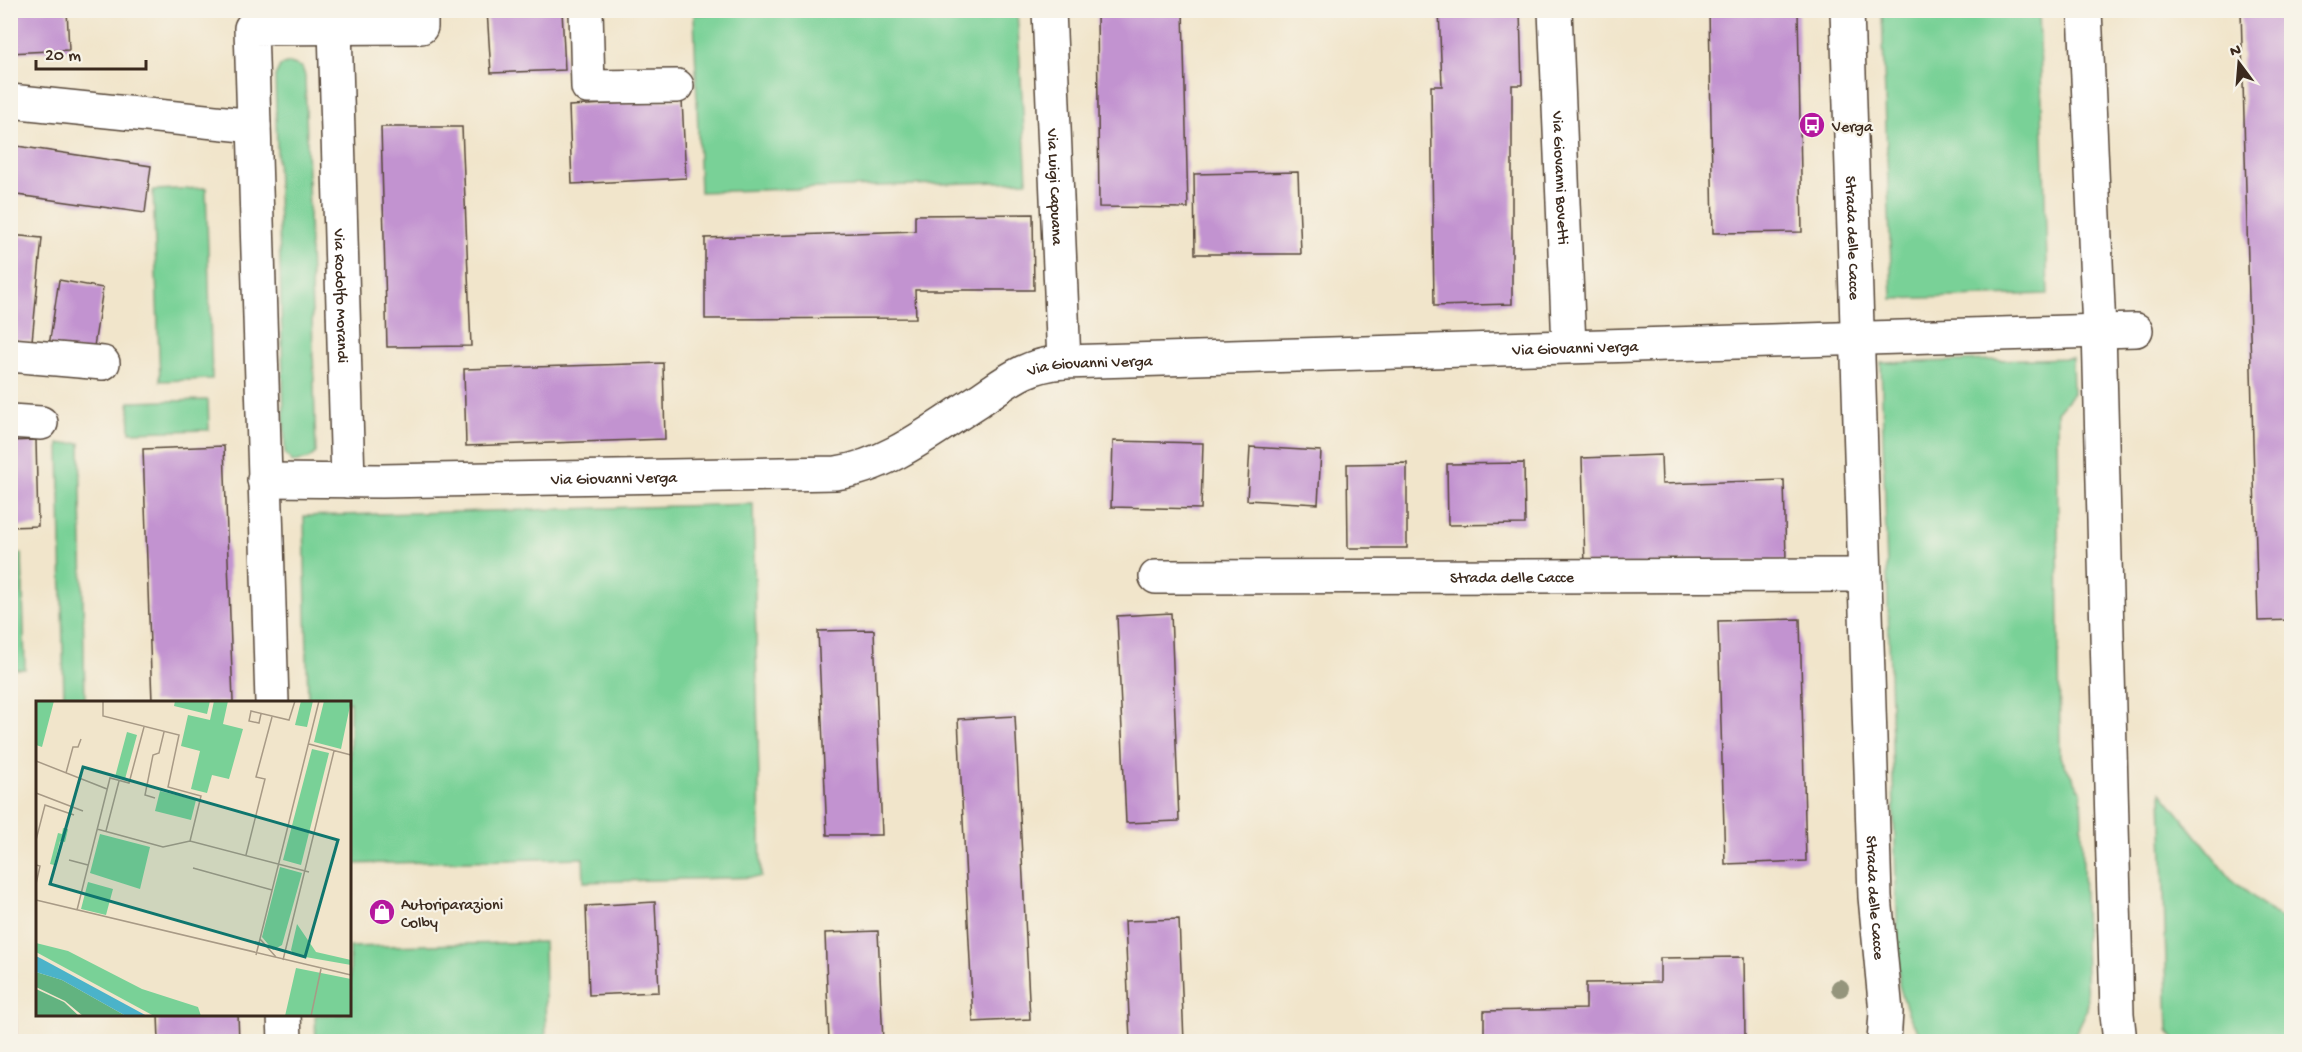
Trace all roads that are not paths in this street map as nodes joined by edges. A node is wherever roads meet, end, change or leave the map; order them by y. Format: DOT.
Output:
graph roads {
  1 [pos="421,10"];
  2 [pos="586,10"];
  3 [pos="1049,10"];
  4 [pos="1555,10"];
  5 [pos="1847,10"];
  6 [pos="2085,10"];
  7 [pos="335,28"];
  8 [pos="677,86"];
  9 [pos="10,101"];
  10 [pos="254,126"];
  11 [pos="2099,330"];
  12 [pos="2136,330"];
  13 [pos="1858,338"];
  14 [pos="1569,346"];
  15 [pos="10,355"];
  16 [pos="1064,362"];
  17 [pos="103,363"];
  18 [pos="264,480"];
  19 [pos="348,481"];
  20 [pos="1866,575"];
  21 [pos="1156,577"];
  22 [pos="272,701"];
  23 [pos="284,1016"];
  24 [pos="2112,1032"];
  25 [pos="1896,1034"];
  26 [pos="285,1041"];
  1 -- 7 [label="street"];
  2 -- 8 [label="street"];
  3 -- 16 [label="street, Via Luigi Capuana"];
  4 -- 14 [label="street, Via Giovanni Bovetti"];
  5 -- 13 [label="street, Strada delle Cacce"];
  6 -- 11 [label="street"];
  7 -- 10 [label="street"];
  7 -- 19 [label="street, Via Rodolfo Morandi"];
  9 -- 10 [label="street"];
  10 -- 18 [label="street"];
  11 -- 12 [label="street, Via Giovanni Verga"];
  11 -- 13 [label="street, Via Giovanni Verga"];
  11 -- 24 [label="street"];
  13 -- 14 [label="street, Via Giovanni Verga"];
  13 -- 20 [label="street, Strada delle Cacce"];
  14 -- 16 [label="street, Via Giovanni Verga"];
  15 -- 17 [label="street"];
  16 -- 19 [label="street, Via Giovanni Verga"];
  18 -- 19 [label="street"];
  18 -- 22 [label="street"];
  20 -- 21 [label="street, Strada delle Cacce"];
  20 -- 25 [label="street, Strada delle Cacce"];
  23 -- 26 [label="street"];
}
